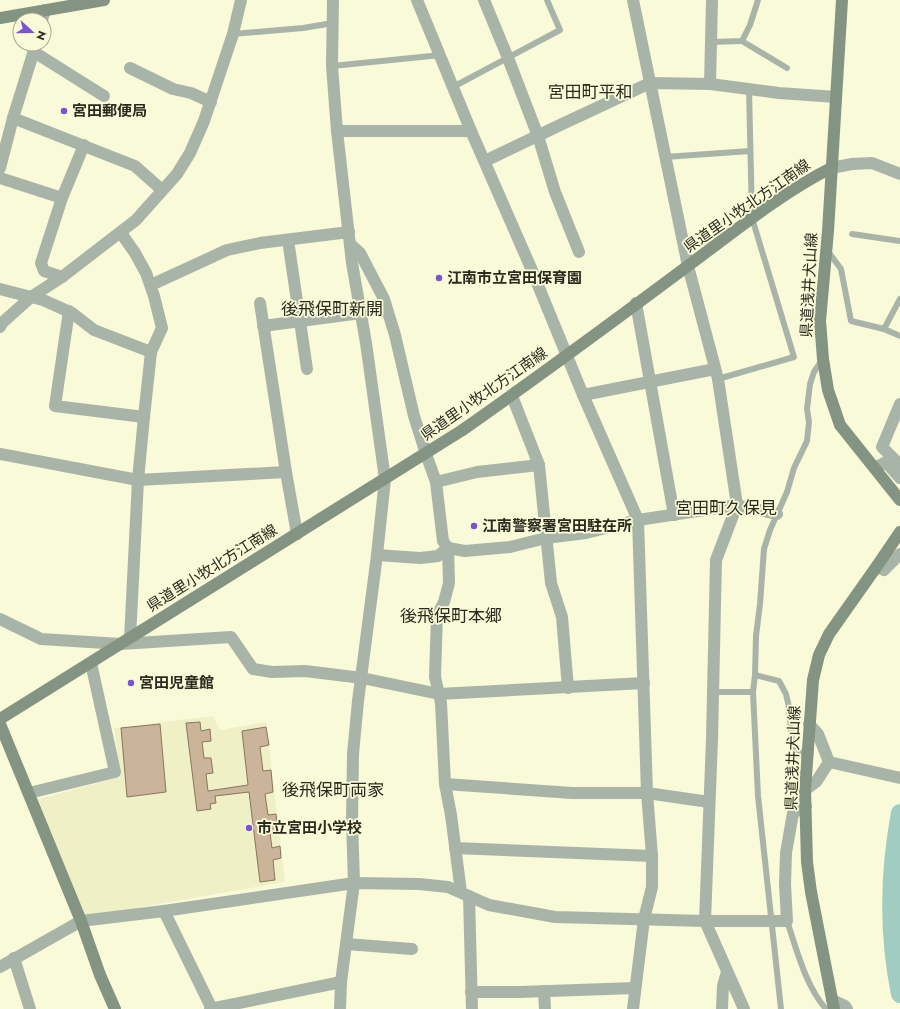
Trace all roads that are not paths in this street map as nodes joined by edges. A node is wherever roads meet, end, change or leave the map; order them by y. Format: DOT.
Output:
graph roads {
  1 [pos="104,0"];
  2 [pos="241,0"];
  3 [pos="334,0"];
  4 [pos="417,0"];
  5 [pos="484,0"];
  6 [pos="547,0"];
  7 [pos="633,0"];
  8 [pos="712,0"];
  9 [pos="758,0"];
  10 [pos="842,0"];
  11 [pos="52,13"];
  12 [pos="12,17"];
  13 [pos="0,18"];
  14 [pos="333,23"];
  15 [pos="233,34"];
  16 [pos="742,41"];
  17 [pos="711,42"];
  18 [pos="34,52"];
  19 [pos="41,52"];
  20 [pos="441,55"];
  21 [pos="508,58"];
  22 [pos="332,66"];
  23 [pos="130,68"];
  24 [pos="787,68"];
  25 [pos="650,83"];
  26 [pos="710,84"];
  27 [pos="453,87"];
  28 [pos="749,89"];
  29 [pos="104,96"];
  30 [pos="836,97"];
  31 [pos="211,102"];
  32 [pos="13,118"];
  33 [pos="471,130"];
  34 [pos="337,131"];
  35 [pos="538,136"];
  36 [pos="84,145"];
  37 [pos="750,151"];
  38 [pos="665,157"];
  39 [pos="485,161"];
  40 [pos="0,168"];
  41 [pos="831,168"];
  42 [pos="900,174"];
  43 [pos="0,178"];
  44 [pos="162,190"];
  45 [pos="62,198"];
  46 [pos="752,218"];
  47 [pos="120,233"];
  48 [pos="852,234"];
  49 [pos="350,238"];
  50 [pos="288,240"];
  51 [pos="900,241"];
  52 [pos="826,248"];
  53 [pos="579,252"];
  54 [pos="688,266"];
  55 [pos="62,277"];
  56 [pos="151,285"];
  57 [pos="0,288"];
  58 [pos="31,297"];
  59 [pos="900,298"];
  60 [pos="260,303"];
  61 [pos="636,303"];
  62 [pos="68,311"];
  63 [pos="361,313"];
  64 [pos="300,321"];
  65 [pos="263,326"];
  66 [pos="0,327"];
  67 [pos="884,329"];
  68 [pos="900,336"];
  69 [pos="151,352"];
  70 [pos="567,355"];
  71 [pos="823,359"];
  72 [pos="307,369"];
  73 [pos="716,374"];
  74 [pos="651,382"];
  75 [pos="583,394"];
  76 [pos="512,396"];
  77 [pos="900,404"];
  78 [pos="144,417"];
  79 [pos="0,454"];
  80 [pos="426,454"];
  81 [pos="538,465"];
  82 [pos="900,465"];
  83 [pos="875,468"];
  84 [pos="286,472"];
  85 [pos="900,478"];
  86 [pos="385,479"];
  87 [pos="138,480"];
  88 [pos="436,482"];
  89 [pos="900,500"];
  90 [pos="737,505"];
  91 [pos="778,514"];
  92 [pos="674,515"];
  93 [pos="638,520"];
  94 [pos="900,532"];
  95 [pos="297,534"];
  96 [pos="546,538"];
  97 [pos="448,548"];
  98 [pos="900,554"];
  99 [pos="377,556"];
  100 [pos="877,566"];
  101 [pos="0,619"];
  102 [pos="125,641"];
  103 [pos="91,663"];
  104 [pos="755,675"];
  105 [pos="362,678"];
  106 [pos="644,683"];
  107 [pos="568,688"];
  108 [pos="713,692"];
  109 [pos="753,692"];
  110 [pos="439,694"];
  111 [pos="0,719"];
  112 [pos="0,724"];
  113 [pos="809,724"];
  114 [pos="806,759"];
  115 [pos="829,762"];
  116 [pos="896,777"];
  117 [pos="445,784"];
  118 [pos="805,790"];
  119 [pos="29,793"];
  120 [pos="647,793"];
  121 [pos="709,802"];
  122 [pos="806,806"];
  123 [pos="455,848"];
  124 [pos="652,856"];
  125 [pos="354,883"];
  126 [pos="465,894"];
  127 [pos="164,912"];
  128 [pos="644,919"];
  129 [pos="81,921"];
  130 [pos="705,921"];
  131 [pos="772,921"];
  132 [pos="787,921"];
  133 [pos="346,944"];
  134 [pos="412,949"];
  135 [pos="14,958"];
  136 [pos="0,967"];
  137 [pos="727,972"];
  138 [pos="341,982"];
  139 [pos="635,988"];
  140 [pos="544,991"];
  141 [pos="471,992"];
  142 [pos="830,1006"];
  143 [pos="30,1009"];
  144 [pos="115,1009"];
  145 [pos="211,1009"];
  146 [pos="340,1009"];
  147 [pos="472,1009"];
  148 [pos="545,1009"];
  149 [pos="633,1009"];
  150 [pos="722,1009"];
  151 [pos="744,1009"];
  152 [pos="781,1009"];
  153 [pos="846,1009"];
  1 -- 11 [label="main road"];
  2 -- 15 [label="street"];
  3 -- 14 [label="street"];
  4 -- 20 [label="street"];
  5 -- 21 [label="street"];
  6 -- 21 [label="lane"];
  7 -- 25 [label="street"];
  8 -- 17 [label="street"];
  9 -- 16 [label="lane"];
  10 -- 30 [label="main road, 県道里小牧北方江南線"];
  12 -- 13 [label="main road"];
  14 -- 15 [label="lane"];
  14 -- 22 [label="street"];
  15 -- 31 [label="street"];
  16 -- 17 [label="lane"];
  16 -- 24 [label="lane"];
  17 -- 26 [label="street"];
  18 -- 32 [label="street"];
  19 -- 29 [label="street"];
  20 -- 22 [label="lane"];
  20 -- 27 [label="street"];
  21 -- 27 [label="lane"];
  21 -- 35 [label="street"];
  22 -- 34 [label="street"];
  23 -- 31 [label="street"];
  25 -- 26 [label="street"];
  25 -- 35 [label="street"];
  25 -- 38 [label="street"];
  26 -- 28 [label="street"];
  27 -- 33 [label="street"];
  28 -- 30 [label="street"];
  28 -- 37 [label="lane"];
  30 -- 41 [label="main road, 県道里小牧北方江南線"];
  31 -- 44 [label="street"];
  32 -- 36 [label="street"];
  32 -- 40 [label="street"];
  33 -- 34 [label="street"];
  33 -- 39 [label="street"];
  34 -- 49 [label="street"];
  35 -- 39 [label="street"];
  35 -- 53 [label="street"];
  36 -- 44 [label="street"];
  36 -- 45 [label="street"];
  37 -- 38 [label="lane"];
  37 -- 46 [label="lane"];
  38 -- 54 [label="street"];
  39 -- 70 [label="street"];
  41 -- 42 [label="street"];
  41 -- 46 [label="main road, 県道里小牧北方江南線"];
  41 -- 52 [label="main road, 県道浅井犬山線"];
  43 -- 45 [label="street"];
  44 -- 47 [label="street"];
  45 -- 55 [label="street"];
  46 -- 54 [label="main road, 県道里小牧北方江南線"];
  46 -- 73 [label="lane"];
  47 -- 55 [label="street"];
  47 -- 56 [label="street"];
  48 -- 51 [label="lane"];
  49 -- 50 [label="street"];
  49 -- 63 [label="street"];
  49 -- 80 [label="street"];
  50 -- 56 [label="street"];
  50 -- 64 [label="street"];
  52 -- 67 [label="lane"];
  52 -- 71 [label="main road, 県道浅井犬山線"];
  54 -- 61 [label="main road, 県道里小牧北方江南線"];
  54 -- 73 [label="street"];
  55 -- 58 [label="street"];
  56 -- 69 [label="street"];
  57 -- 58 [label="street"];
  58 -- 62 [label="street"];
  58 -- 66 [label="street"];
  59 -- 67 [label="lane"];
  60 -- 65 [label="street"];
  61 -- 70 [label="main road, 県道里小牧北方江南線"];
  61 -- 74 [label="street"];
  62 -- 69 [label="street"];
  62 -- 78 [label="street"];
  63 -- 64 [label="street"];
  63 -- 86 [label="street"];
  64 -- 65 [label="street"];
  64 -- 72 [label="street"];
  65 -- 84 [label="street"];
  67 -- 68 [label="lane"];
  69 -- 78 [label="street"];
  70 -- 75 [label="street"];
  70 -- 76 [label="main road, 県道里小牧北方江南線"];
  71 -- 83 [label="main road, 県道浅井犬山線"];
  71 -- 91 [label="lane"];
  73 -- 74 [label="street"];
  73 -- 90 [label="street"];
  74 -- 75 [label="street"];
  74 -- 92 [label="street"];
  75 -- 93 [label="street"];
  76 -- 80 [label="main road, 県道里小牧北方江南線"];
  76 -- 81 [label="street"];
  77 -- 82 [label="street"];
  78 -- 87 [label="street"];
  79 -- 87 [label="street"];
  80 -- 86 [label="main road, 県道里小牧北方江南線"];
  80 -- 88 [label="street"];
  81 -- 88 [label="street"];
  81 -- 96 [label="street"];
  83 -- 85 [label="street"];
  83 -- 89 [label="main road, 県道浅井犬山線"];
  84 -- 87 [label="street"];
  84 -- 95 [label="street"];
  86 -- 95 [label="main road, 県道里小牧北方江南線"];
  86 -- 99 [label="street"];
  87 -- 102 [label="street"];
  88 -- 97 [label="street"];
  90 -- 91 [label="street"];
  90 -- 92 [label="street"];
  90 -- 108 [label="street"];
  91 -- 104 [label="lane"];
  92 -- 93 [label="street"];
  93 -- 96 [label="street"];
  93 -- 106 [label="street"];
  94 -- 100 [label="main road, 県道浅井犬山線"];
  95 -- 102 [label="main road, 県道里小牧北方江南線"];
  96 -- 97 [label="street"];
  96 -- 107 [label="street"];
  97 -- 99 [label="street"];
  97 -- 110 [label="street"];
  98 -- 100 [label="street"];
  99 -- 105 [label="street"];
  100 -- 113 [label="main road, 県道浅井犬山線"];
  101 -- 102 [label="street"];
  102 -- 103 [label="main road, 県道里小牧北方江南線"];
  102 -- 105 [label="street"];
  103 -- 111 [label="main road, 県道里小牧北方江南線"];
  103 -- 119 [label="street"];
  104 -- 109 [label="lane"];
  104 -- 114 [label="lane"];
  105 -- 110 [label="street"];
  105 -- 125 [label="street"];
  106 -- 107 [label="street"];
  106 -- 120 [label="street"];
  107 -- 110 [label="street"];
  108 -- 109 [label="lane"];
  108 -- 121 [label="street"];
  109 -- 131 [label="lane"];
  110 -- 117 [label="street"];
  112 -- 119 [label="main road"];
  113 -- 114 [label="main road, 県道浅井犬山線"];
  113 -- 115 [label="street"];
  114 -- 118 [label="main road, 県道浅井犬山線"];
  115 -- 116 [label="street"];
  115 -- 118 [label="street"];
  117 -- 120 [label="street"];
  117 -- 123 [label="street"];
  118 -- 122 [label="main road, 県道浅井犬山線"];
  119 -- 129 [label="main road"];
  120 -- 121 [label="street"];
  120 -- 124 [label="street"];
  121 -- 130 [label="street"];
  122 -- 132 [label="street"];
  122 -- 142 [label="main road, 県道浅井犬山線"];
  123 -- 124 [label="street"];
  123 -- 126 [label="street"];
  124 -- 128 [label="street"];
  125 -- 126 [label="street"];
  125 -- 127 [label="street"];
  125 -- 133 [label="street"];
  126 -- 128 [label="street"];
  126 -- 141 [label="street"];
  127 -- 129 [label="street"];
  127 -- 145 [label="street"];
  128 -- 130 [label="street"];
  128 -- 139 [label="street"];
  129 -- 135 [label="street"];
  129 -- 144 [label="main road"];
  130 -- 131 [label="street"];
  130 -- 137 [label="street"];
  131 -- 132 [label="street"];
  131 -- 152 [label="lane"];
  132 -- 142 [label="lane"];
  133 -- 134 [label="street"];
  133 -- 138 [label="street"];
  135 -- 136 [label="street"];
  135 -- 143 [label="street"];
  137 -- 150 [label="street"];
  137 -- 151 [label="street"];
  138 -- 145 [label="street"];
  138 -- 146 [label="street"];
  139 -- 140 [label="street"];
  139 -- 149 [label="street"];
  140 -- 141 [label="street"];
  140 -- 148 [label="street"];
  141 -- 147 [label="street"];
  142 -- 153 [label="street"];
}
